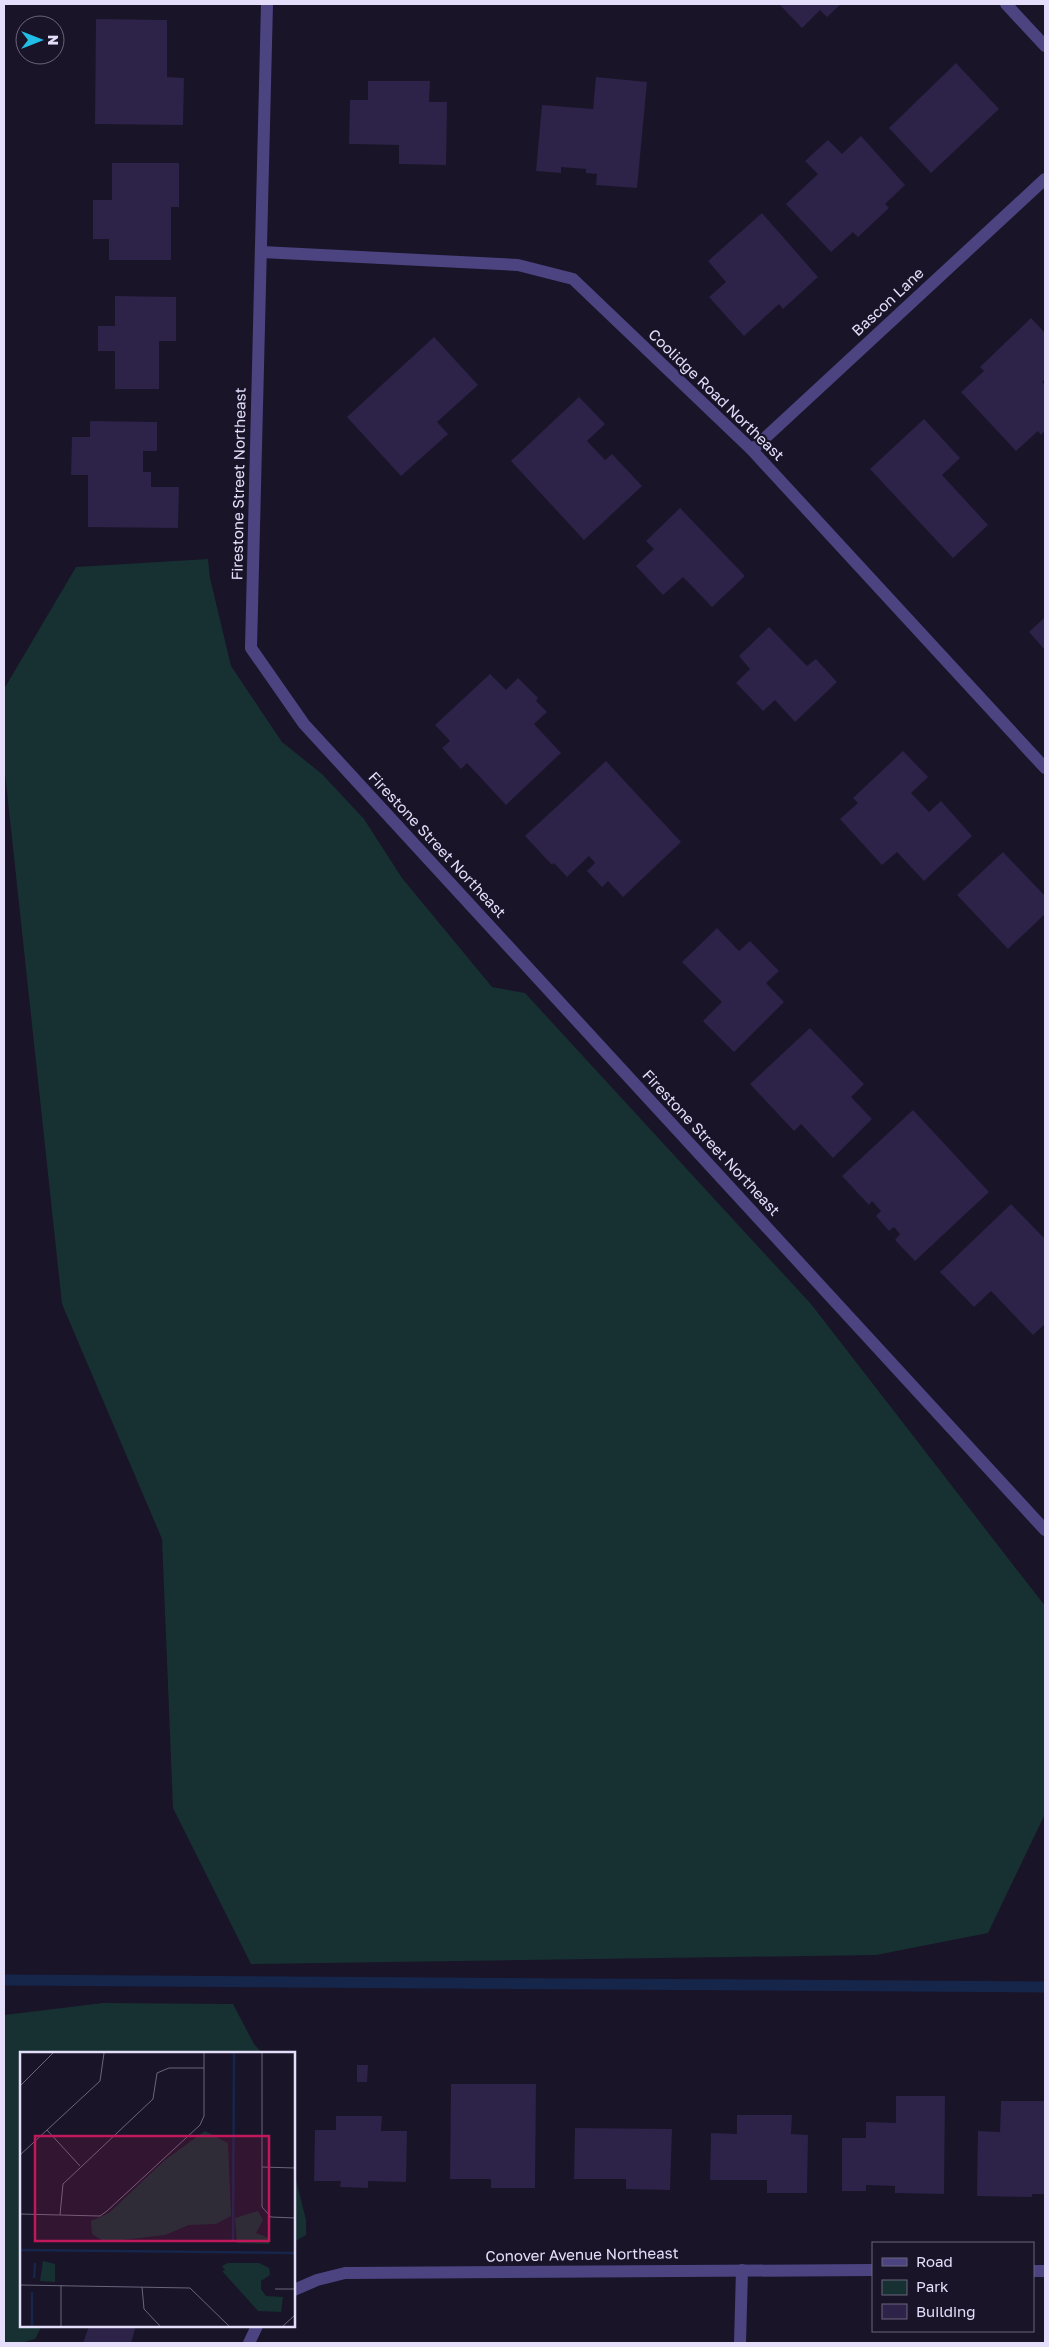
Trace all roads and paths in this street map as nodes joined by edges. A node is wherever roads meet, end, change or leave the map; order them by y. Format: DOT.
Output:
graph roads {
  1 [pos="267,4"];
  2 [pos="1006,4"];
  3 [pos="1045,46"];
  4 [pos="1045,179"];
  5 [pos="262,252"];
  6 [pos="752,450"];
  7 [pos="1045,768"];
  8 [pos="1045,1530"];
  9 [pos="742,2270"];
  10 [pos="872,2270"];
  11 [pos="295,2290"];
  12 [pos="257,2327"];
  13 [pos="249,2343"];
  14 [pos="740,2343"];
  1 -- 5 [label="street, Firestone Street Northeast"];
  2 -- 3 [label="street"];
  4 -- 6 [label="street, Bascon Lane"];
  5 -- 6 [label="street, Coolidge Road Northeast"];
  5 -- 8 [label="street, Firestone Street Northeast"];
  6 -- 7 [label="street, Coolidge Road Northeast"];
  9 -- 10 [label="street, Conover Avenue Northeast"];
  9 -- 11 [label="street, Conover Avenue Northeast"];
  9 -- 14 [label="street"];
  12 -- 13 [label="street"];
}
